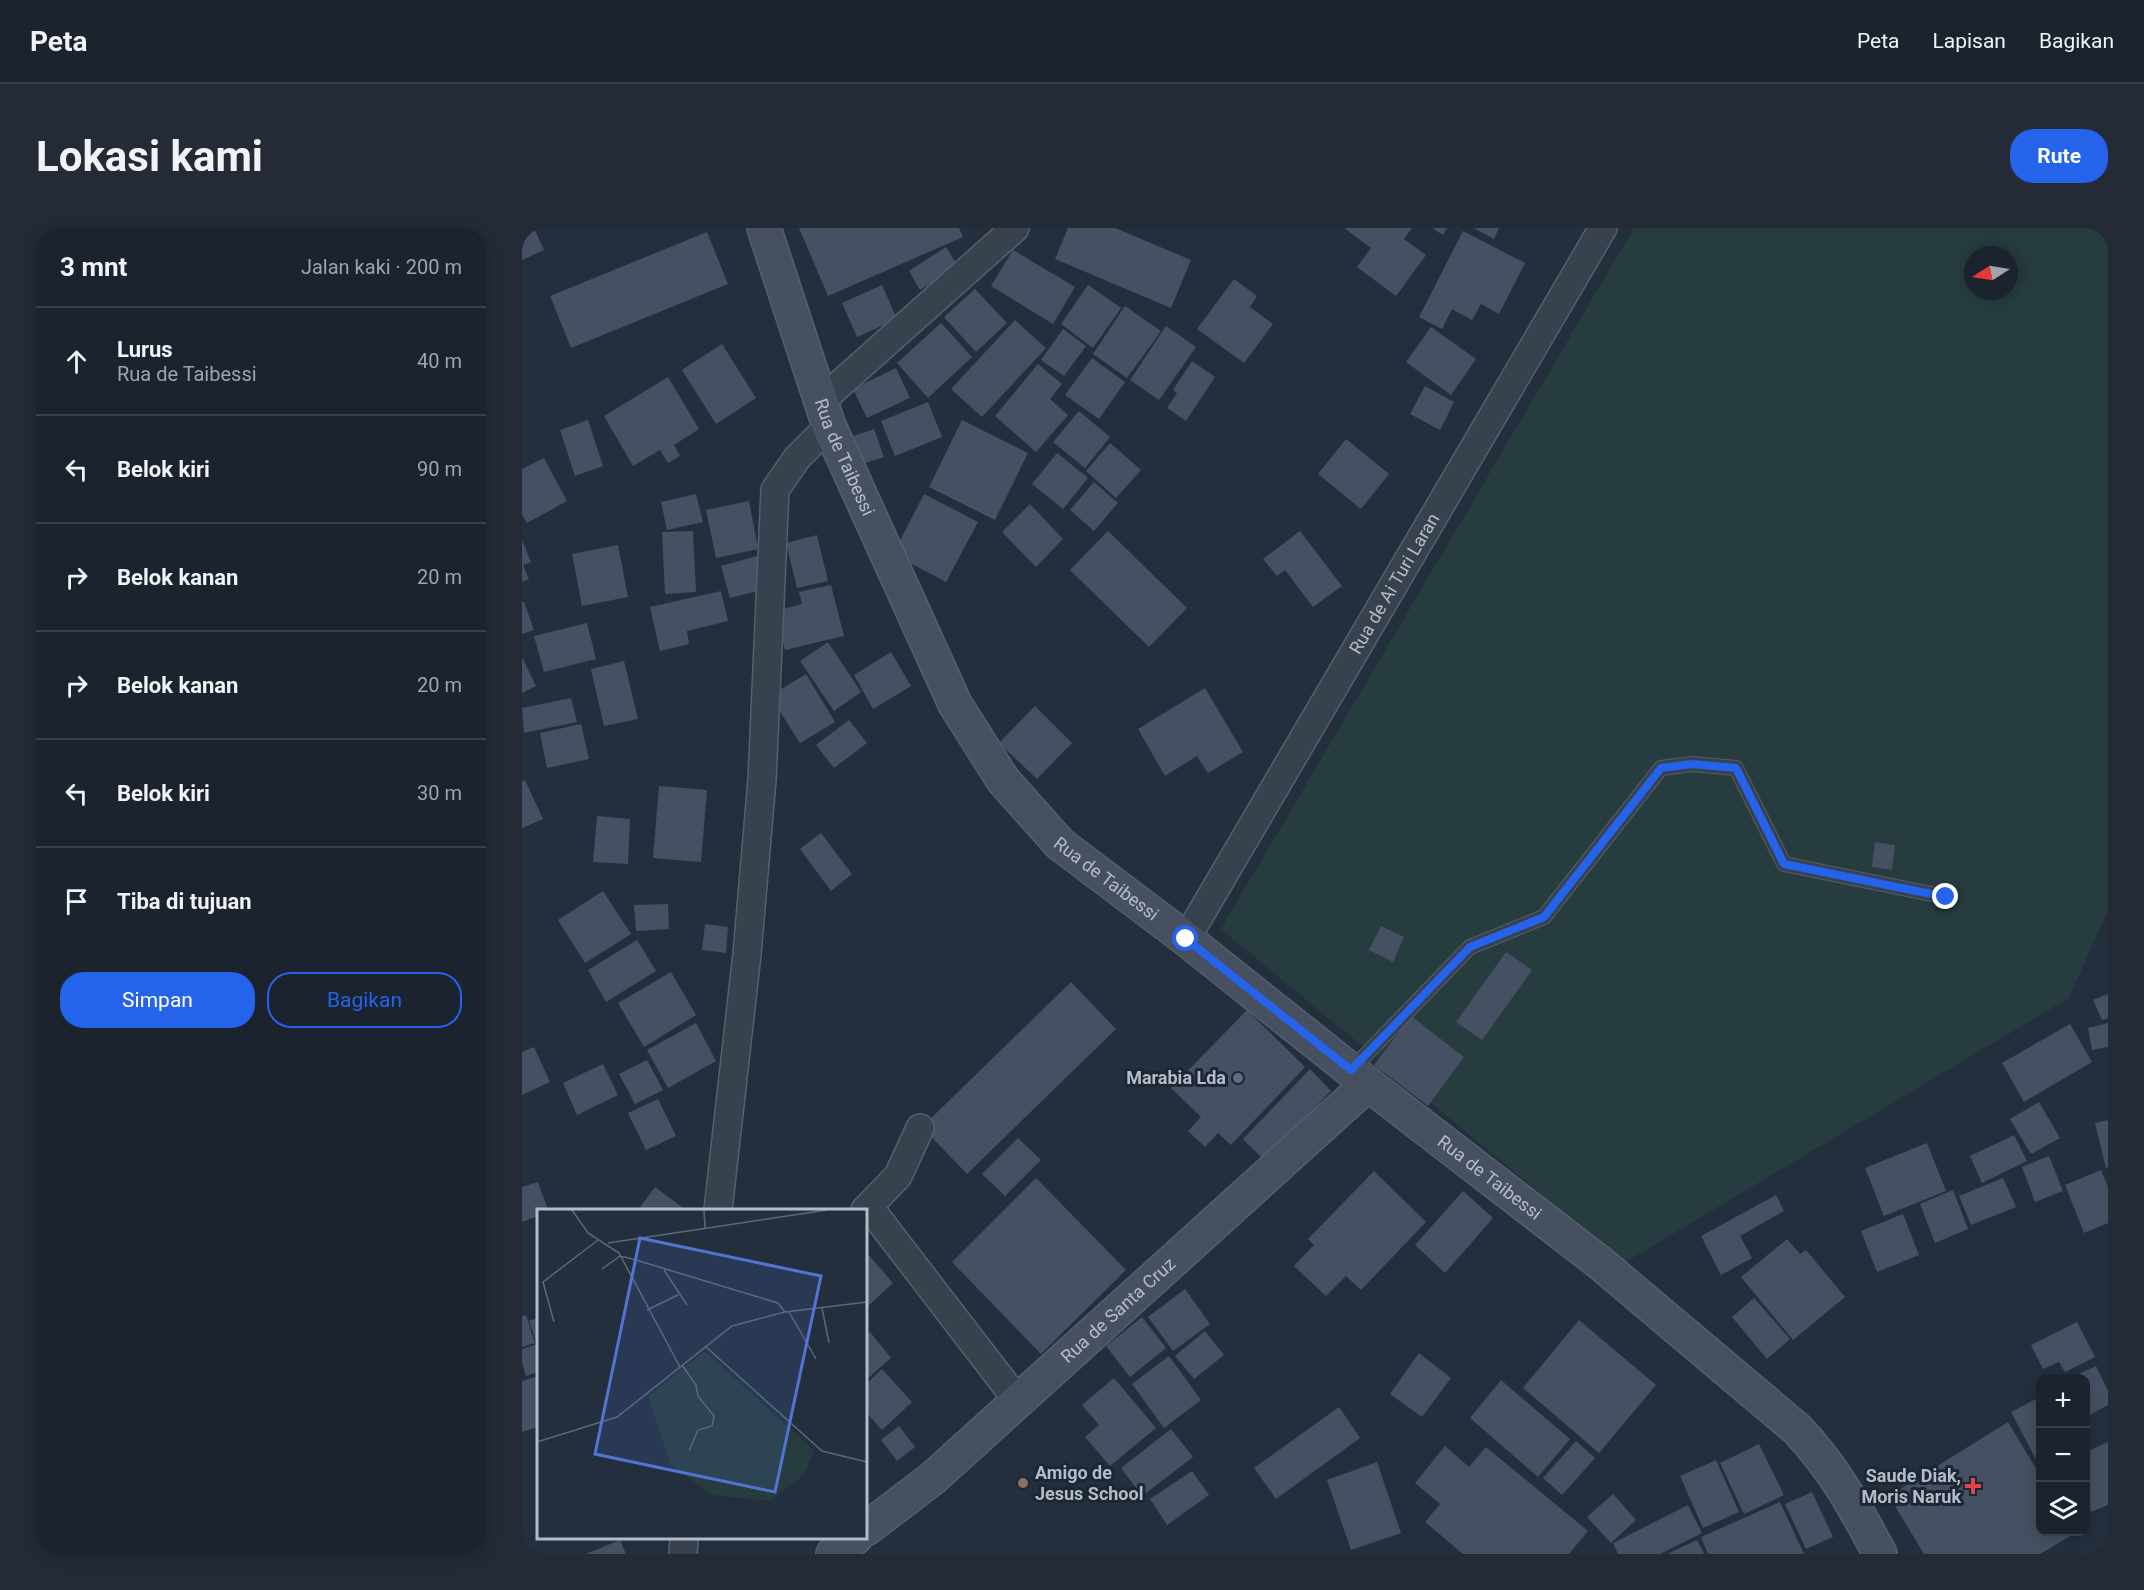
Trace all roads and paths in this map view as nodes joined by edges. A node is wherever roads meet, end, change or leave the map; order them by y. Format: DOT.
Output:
graph roads {
  1 [pos="764,228"];
  2 [pos="1016,228"];
  3 [pos="1604,228"];
  4 [pos="825,414"];
  5 [pos="1946,897"];
  6 [pos="1186,939"];
  7 [pos="1360,1077"];
  8 [pos="920,1128"];
  9 [pos="718,1209"];
  10 [pos="867,1209"];
  11 [pos="1018,1401"];
  12 [pos="867,1528"];
  13 [pos="684,1539"];
  14 [pos="854,1539"];
  15 [pos="683,1554"];
  16 [pos="833,1554"];
  17 [pos="1880,1554"];
  1 -- 4 [label="street, Rua de Taibessi"];
  2 -- 4 [label="street"];
  3 -- 6 [label="street, Rua de Ai Turi Laran"];
  4 -- 6 [label="street, Rua de Taibessi"];
  4 -- 9 [label="street"];
  5 -- 7 [label="lane"];
  6 -- 7 [label="street, Rua de Taibessi"];
  7 -- 11 [label="street, Rua de Santa Cruz"];
  7 -- 17 [label="street, Rua de Taibessi"];
  8 -- 10 [label="street"];
  10 -- 11 [label="street"];
  11 -- 12 [label="street, Rua de Santa Cruz"];
  13 -- 15 [label="street"];
  14 -- 16 [label="street"];
}
